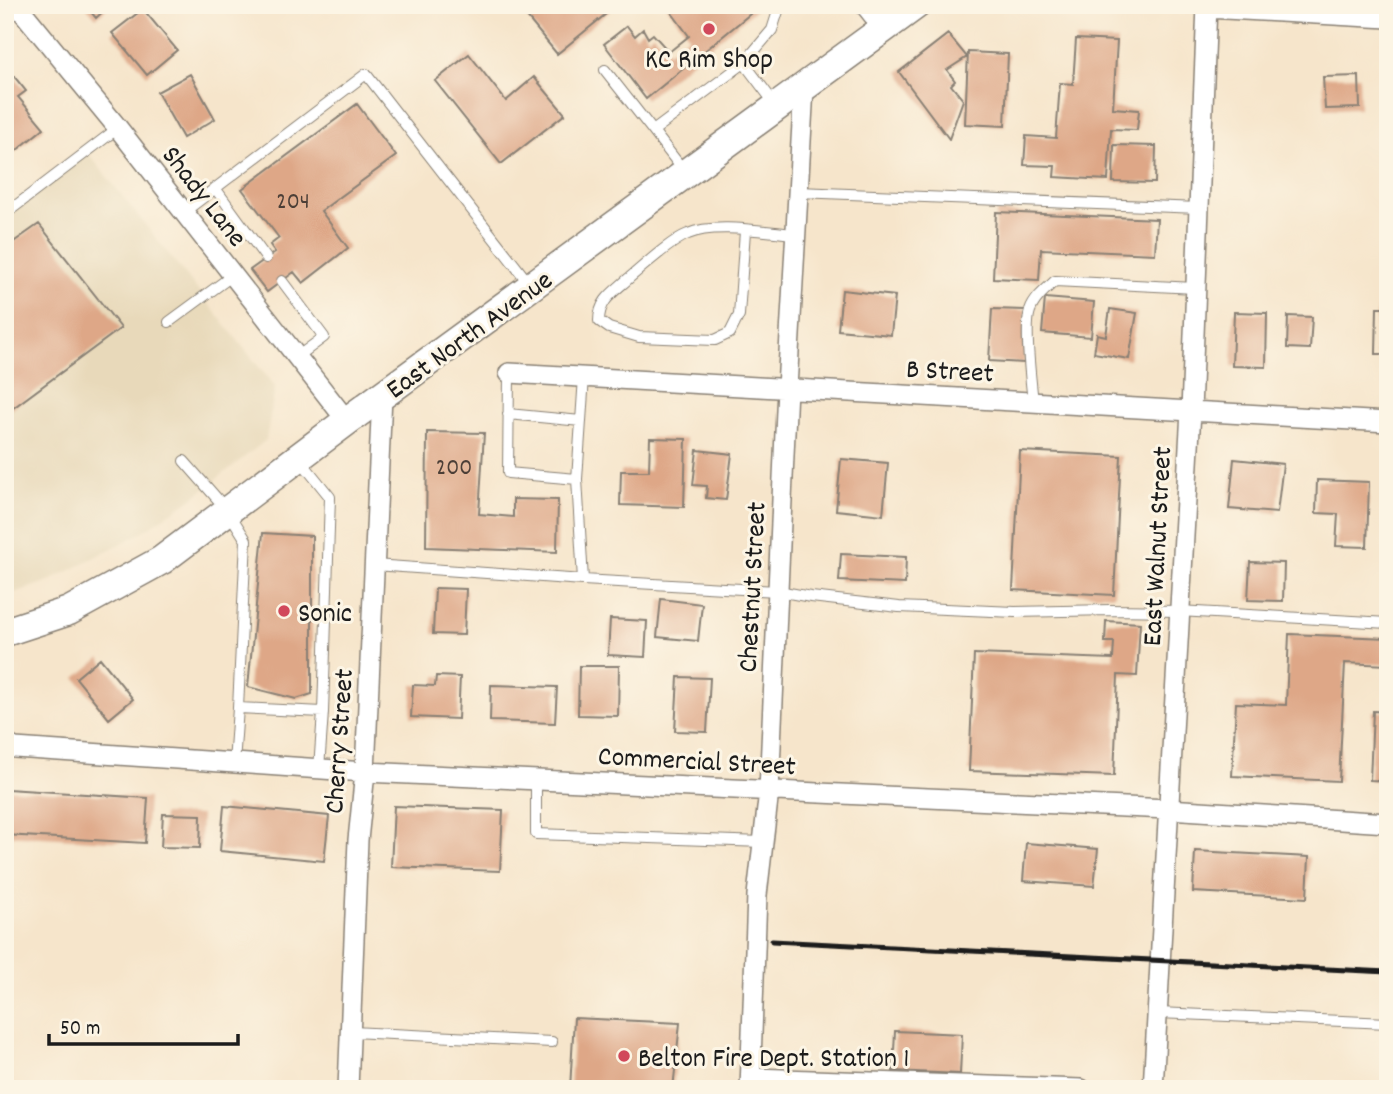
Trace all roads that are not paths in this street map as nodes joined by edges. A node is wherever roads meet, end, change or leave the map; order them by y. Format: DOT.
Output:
graph roads {
  1 [pos="17,5"];
  2 [pos="780,5"];
  3 [pos="865,5"];
  4 [pos="916,5"];
  5 [pos="1207,7"];
  6 [pos="1388,18"];
  7 [pos="884,29"];
  8 [pos="744,63"];
  9 [pos="605,70"];
  10 [pos="804,88"];
  11 [pos="777,107"];
  12 [pos="118,128"];
  13 [pos="653,131"];
  14 [pos="686,174"];
  15 [pos="215,188"];
  16 [pos="798,192"];
  17 [pos="1199,208"];
  18 [pos="184,212"];
  19 [pos="5,214"];
  20 [pos="745,231"];
  21 [pos="795,234"];
  22 [pos="266,258"];
  23 [pos="233,275"];
  24 [pos="282,281"];
  25 [pos="531,287"];
  26 [pos="1195,288"];
  27 [pos="169,322"];
  28 [pos="297,357"];
  29 [pos="509,373"];
  30 [pos="584,377"];
  31 [pos="787,388"];
  32 [pos="382,397"];
  33 [pos="1033,402"];
  34 [pos="1191,411"];
  35 [pos="508,414"];
  36 [pos="347,421"];
  37 [pos="581,421"];
  38 [pos="1388,422"];
  39 [pos="298,458"];
  40 [pos="184,461"];
  41 [pos="577,479"];
  42 [pos="228,511"];
  43 [pos="374,565"];
  44 [pos="583,580"];
  45 [pos="778,591"];
  46 [pos="1179,611"];
  47 [pos="1388,623"];
  48 [pos="5,632"];
  49 [pos="238,708"];
  50 [pos="323,712"];
  51 [pos="5,743"];
  52 [pos="233,763"];
  53 [pos="319,769"];
  54 [pos="365,772"];
  55 [pos="536,780"];
  56 [pos="769,790"];
  57 [pos="1168,809"];
  58 [pos="1388,823"];
  59 [pos="763,842"];
  60 [pos="1158,1013"];
  61 [pos="1388,1023"];
  62 [pos="352,1032"];
  63 [pos="552,1042"];
  64 [pos="750,1083"];
  65 [pos="348,1089"];
  66 [pos="1081,1089"];
  67 [pos="1153,1089"];
  1 -- 12 [label="street, Shady Lane"];
  2 -- 8 [label="lane"];
  3 -- 7 [label="street"];
  4 -- 7 [label="main road, East North Avenue"];
  5 -- 6 [label="street"];
  5 -- 17 [label="street, East Walnut Street"];
  7 -- 10 [label="main road, East North Avenue"];
  8 -- 11 [label="lane"];
  8 -- 13 [label="lane"];
  9 -- 13 [label="lane"];
  10 -- 11 [label="main road, East North Avenue"];
  10 -- 16 [label="street, Chestnut Street"];
  11 -- 14 [label="main road, East North Avenue"];
  12 -- 18 [label="street, Shady Lane"];
  12 -- 19 [label="lane"];
  13 -- 14 [label="lane"];
  14 -- 25 [label="main road, East North Avenue"];
  15 -- 18 [label="lane"];
  15 -- 22 [label="lane"];
  15 -- 25 [label="lane"];
  16 -- 17 [label="lane"];
  16 -- 21 [label="street, Chestnut Street"];
  17 -- 26 [label="street, East Walnut Street"];
  18 -- 23 [label="street, Shady Lane"];
  20 -- 20 [label="lane"];
  20 -- 21 [label="lane"];
  21 -- 31 [label="street, Chestnut Street"];
  23 -- 27 [label="lane"];
  23 -- 28 [label="street, Shady Lane"];
  24 -- 28 [label="lane"];
  25 -- 32 [label="main road, East North Avenue"];
  26 -- 33 [label="lane"];
  26 -- 34 [label="street, East Walnut Street"];
  28 -- 36 [label="street, Shady Lane"];
  29 -- 30 [label="street, B Street"];
  29 -- 35 [label="lane"];
  30 -- 31 [label="street, B Street"];
  30 -- 37 [label="lane"];
  31 -- 33 [label="street, B Street"];
  31 -- 45 [label="street, Chestnut Street"];
  32 -- 36 [label="main road, East North Avenue"];
  32 -- 43 [label="street, Cherry Street"];
  33 -- 34 [label="street, B Street"];
  34 -- 38 [label="street, B Street"];
  34 -- 46 [label="street, East Walnut Street"];
  35 -- 37 [label="lane"];
  35 -- 41 [label="lane"];
  36 -- 39 [label="main road, East North Avenue"];
  37 -- 41 [label="lane"];
  39 -- 42 [label="main road, East North Avenue"];
  39 -- 50 [label="lane"];
  40 -- 42 [label="lane"];
  41 -- 44 [label="lane"];
  42 -- 48 [label="main road, East North Avenue"];
  42 -- 49 [label="lane"];
  43 -- 44 [label="lane"];
  43 -- 54 [label="street, Cherry Street"];
  44 -- 45 [label="lane"];
  45 -- 46 [label="lane"];
  45 -- 56 [label="street, Chestnut Street"];
  46 -- 47 [label="lane"];
  46 -- 57 [label="street, East Walnut Street"];
  49 -- 50 [label="lane"];
  49 -- 52 [label="lane"];
  50 -- 53 [label="lane"];
  51 -- 52 [label="street, Commercial Street"];
  52 -- 53 [label="street, Commercial Street"];
  53 -- 54 [label="street, Commercial Street"];
  54 -- 55 [label="street, Commercial Street"];
  54 -- 62 [label="street, Cherry Street"];
  55 -- 56 [label="street, Commercial Street"];
  55 -- 59 [label="lane"];
  56 -- 57 [label="street, Commercial Street"];
  56 -- 59 [label="street, Chestnut Street"];
  57 -- 58 [label="street, Commercial Street"];
  57 -- 60 [label="street, East Walnut Street"];
  59 -- 64 [label="street, Chestnut Street"];
  60 -- 61 [label="lane"];
  60 -- 67 [label="street, East Walnut Street"];
  62 -- 63 [label="lane"];
  62 -- 65 [label="street, Cherry Street"];
  64 -- 66 [label="street"];
}
